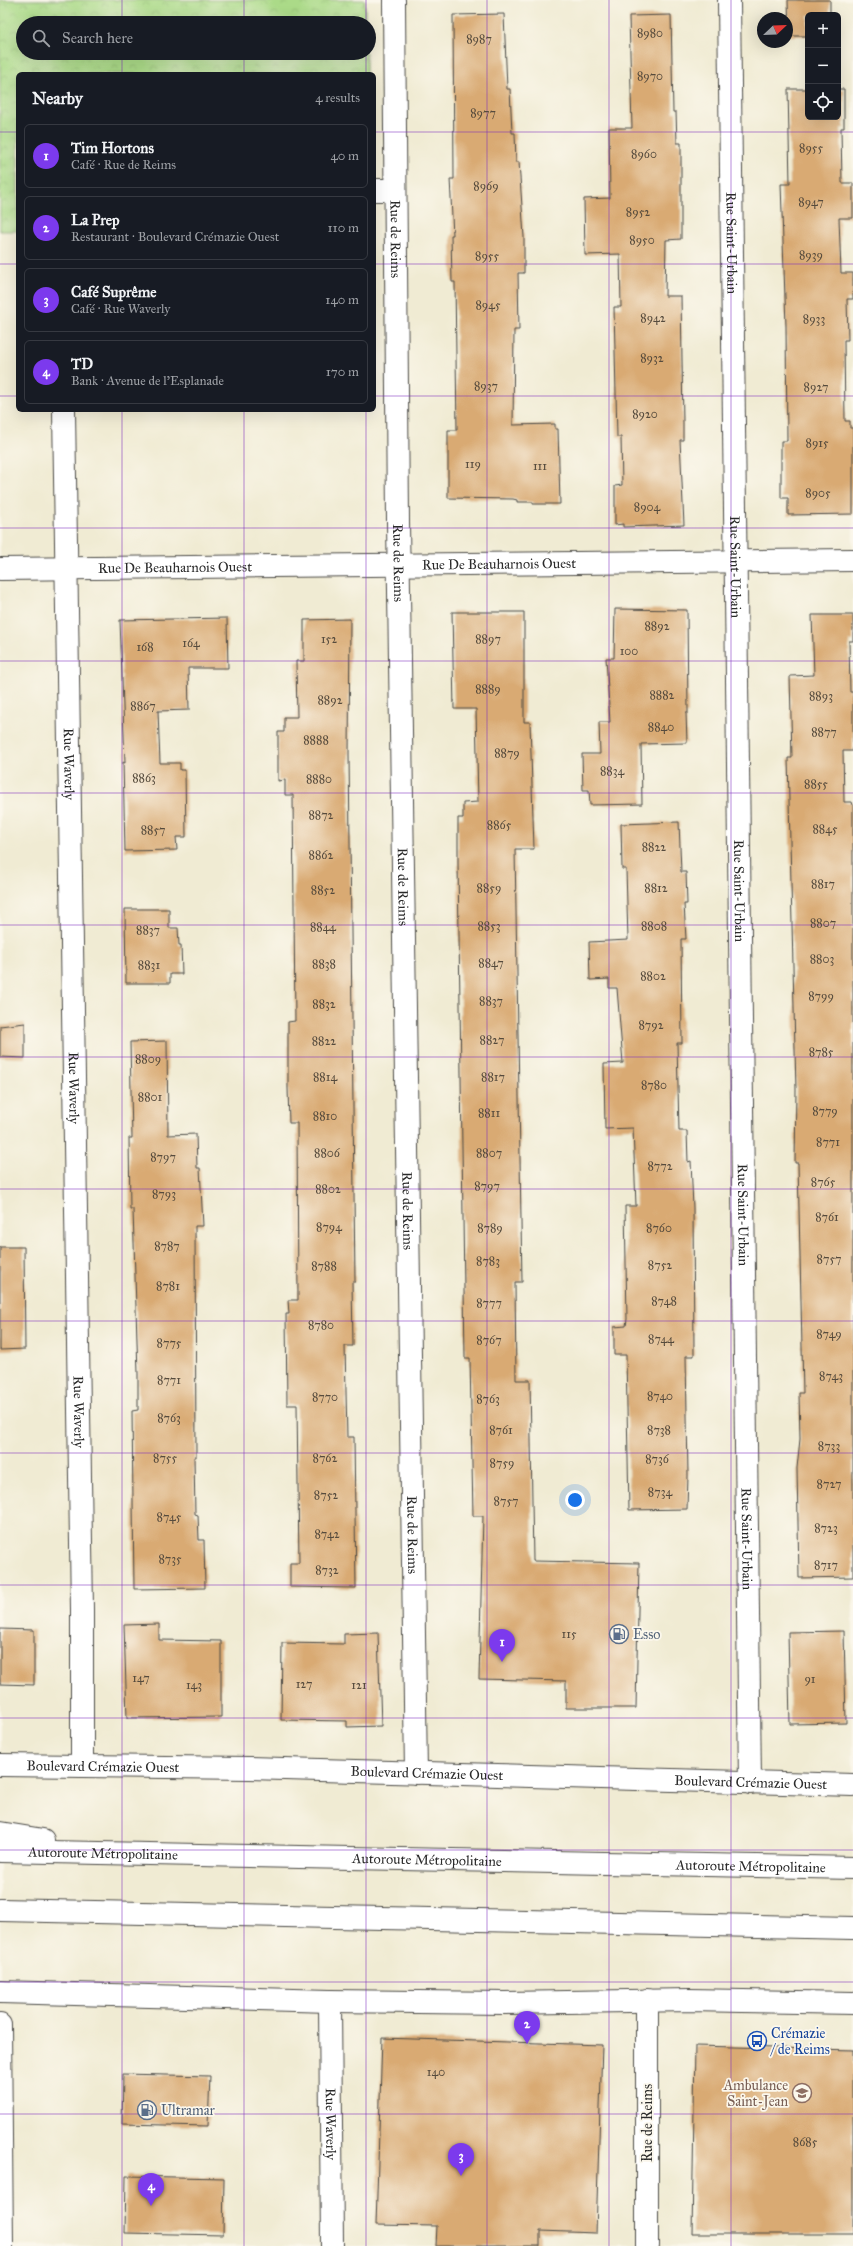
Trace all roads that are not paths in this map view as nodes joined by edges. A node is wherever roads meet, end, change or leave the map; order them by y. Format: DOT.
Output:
graph roads {
  1 [pos="394,0"];
  2 [pos="729,0"];
  3 [pos="376,190"];
  4 [pos="396,190"];
  5 [pos="64,412"];
  6 [pos="853,560"];
  7 [pos="735,561"];
  8 [pos="398,564"];
  9 [pos="65,568"];
  10 [pos="0,569"];
  11 [pos="0,1765"];
  12 [pos="82,1766"];
  13 [pos="416,1774"];
  14 [pos="750,1783"];
  15 [pos="853,1785"];
  16 [pos="0,1833"];
  17 [pos="0,1850"];
  18 [pos="129,1853"];
  19 [pos="853,1868"];
  20 [pos="0,1910"];
  21 [pos="853,1928"];
  22 [pos="0,1992"];
  23 [pos="647,2000"];
  24 [pos="330,2001"];
  25 [pos="853,2003"];
  26 [pos="0,2025"];
  27 [pos="2,2246"];
  28 [pos="332,2246"];
  29 [pos="647,2246"];
  1 -- 4 [label="main road, Rue de Reims"];
  2 -- 7 [label="main road, Rue Saint-Urbain"];
  3 -- 4 [label="main road"];
  4 -- 8 [label="main road, Rue de Reims"];
  5 -- 9 [label="main road, Rue Waverly"];
  6 -- 7 [label="main road, Rue De Beauharnois Ouest"];
  7 -- 8 [label="main road, Rue De Beauharnois Ouest"];
  7 -- 14 [label="main road, Rue Saint-Urbain"];
  8 -- 9 [label="main road, Rue De Beauharnois Ouest"];
  8 -- 13 [label="main road, Rue de Reims"];
  9 -- 10 [label="main road, Rue De Beauharnois Ouest"];
  9 -- 12 [label="main road, Rue Waverly"];
  11 -- 12 [label="main road, Boulevard Crémazie Ouest"];
  12 -- 13 [label="main road, Boulevard Crémazie Ouest"];
  13 -- 14 [label="main road, Boulevard Crémazie Ouest"];
  14 -- 15 [label="main road, Boulevard Crémazie Ouest"];
  16 -- 18 [label="main road"];
  17 -- 18 [label="main road, Autoroute Métropolitaine"];
  18 -- 19 [label="main road, Autoroute Métropolitaine"];
  20 -- 21 [label="main road"];
  22 -- 24 [label="main road"];
  23 -- 24 [label="main road"];
  23 -- 25 [label="main road"];
  23 -- 29 [label="main road, Rue de Reims"];
  24 -- 28 [label="main road, Rue Waverly"];
  26 -- 27 [label="main road"];
}
